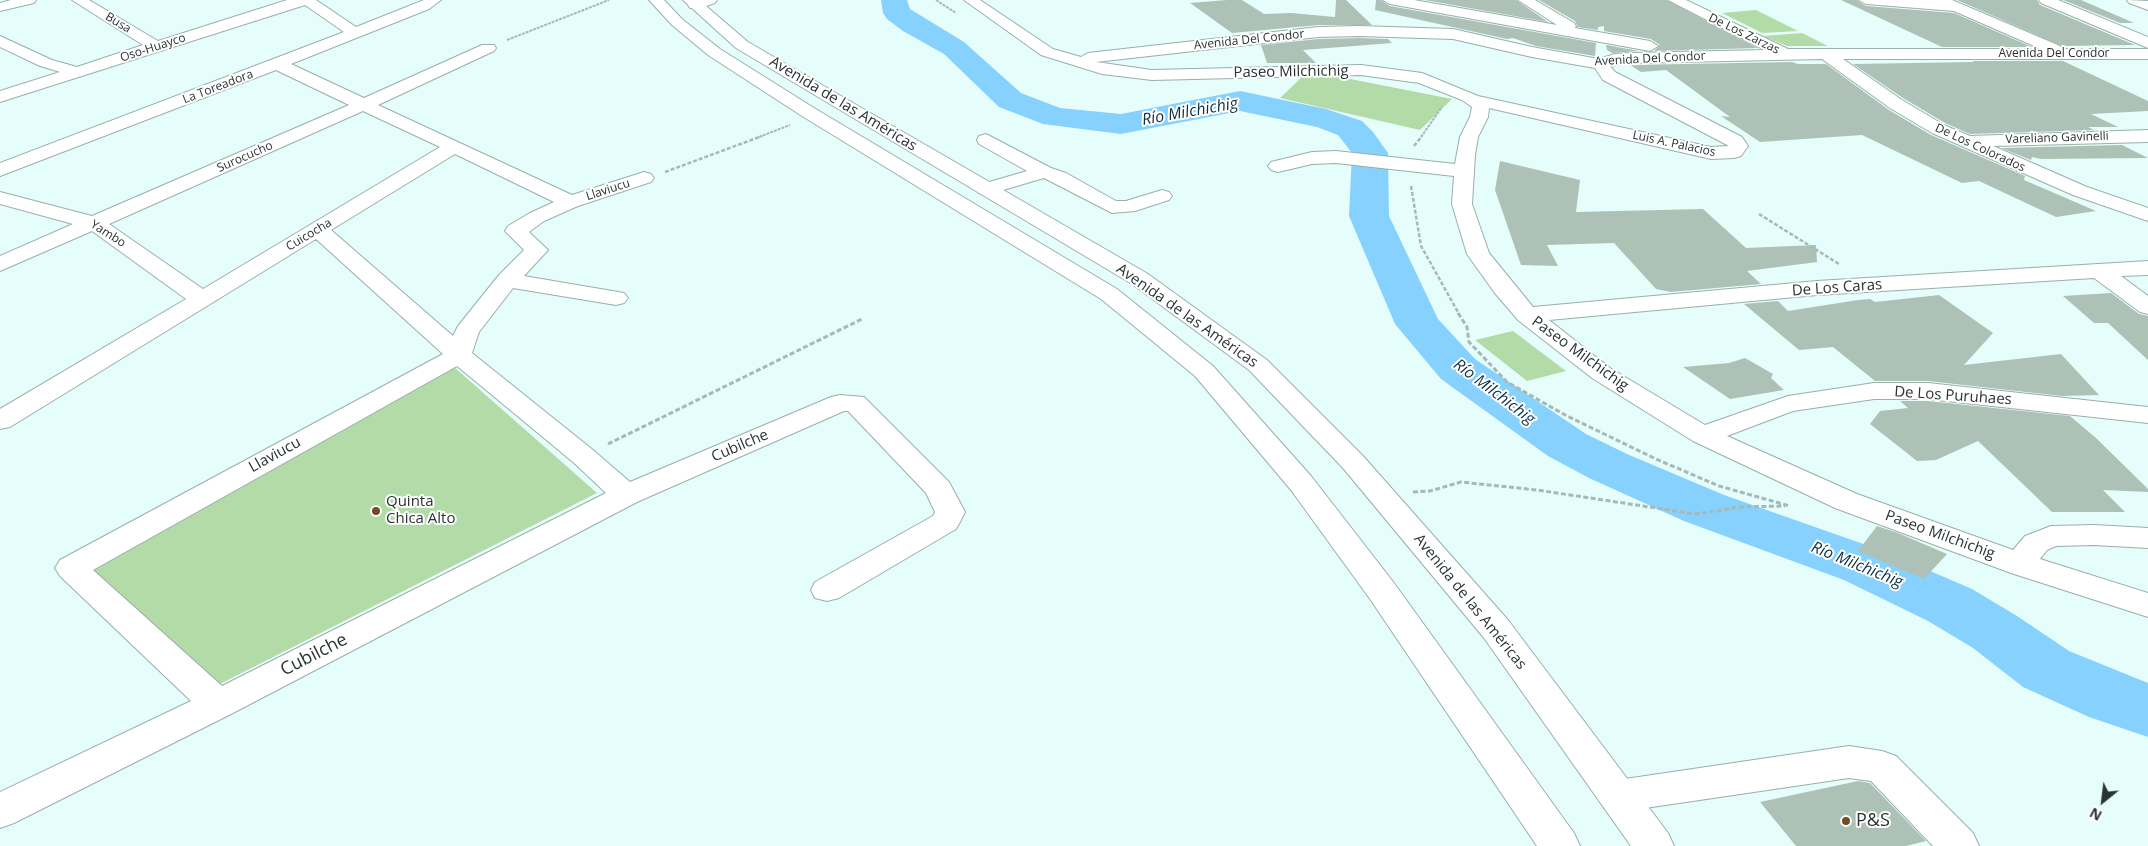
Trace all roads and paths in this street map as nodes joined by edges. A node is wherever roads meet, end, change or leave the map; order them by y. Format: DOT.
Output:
graph roads {
  1 [pos="29,0"];
  2 [pos="80,0"];
  3 [pos="307,0"];
  4 [pos="434,0"];
  5 [pos="609,0"];
  6 [pos="656,0"];
  7 [pos="936,0"];
  8 [pos="971,0"];
  9 [pos="1390,0"];
  10 [pos="1525,0"];
  11 [pos="1675,0"];
  12 [pos="1866,0"];
  13 [pos="1940,0"];
  14 [pos="2046,0"];
  15 [pos="2134,0"];
  16 [pos="698,2"];
  17 [pos="2148,6"];
  18 [pos="0,7"];
  19 [pos="1956,7"];
  20 [pos="960,16"];
  21 [pos="356,34"];
  22 [pos="1585,35"];
  23 [pos="0,41"];
  24 [pos="2148,43"];
  25 [pos="157,47"];
  26 [pos="488,48"];
  27 [pos="1786,54"];
  28 [pos="1826,54"];
  29 [pos="2064,54"];
  30 [pos="2148,54"];
  31 [pos="1698,56"];
  32 [pos="1656,57"];
  33 [pos="1067,60"];
  34 [pos="276,64"];
  35 [pos="1600,64"];
  36 [pos="78,72"];
  37 [pos="0,98"];
  38 [pos="1475,100"];
  39 [pos="1440,101"];
  40 [pos="363,105"];
  41 [pos="808,112"];
  42 [pos="2148,136"];
  43 [pos="986,140"];
  44 [pos="1966,141"];
  45 [pos="452,148"];
  46 [pos="1402,164"];
  47 [pos="1278,166"];
  48 [pos="0,170"];
  49 [pos="1464,171"];
  50 [pos="1044,172"];
  51 [pos="644,178"];
  52 [pos="986,189"];
  53 [pos="1162,196"];
  54 [pos="0,198"];
  55 [pos="571,202"];
  56 [pos="1759,214"];
  57 [pos="2148,215"];
  58 [pos="94,223"];
  59 [pos="318,230"];
  60 [pos="0,264"];
  61 [pos="2148,268"];
  62 [pos="2100,272"];
  63 [pos="507,280"];
  64 [pos="1874,285"];
  65 [pos="616,298"];
  66 [pos="202,299"];
  67 [pos="2148,307"];
  68 [pos="1527,315"];
  69 [pos="862,319"];
  70 [pos="459,355"];
  71 [pos="2148,415"];
  72 [pos="0,421"];
  73 [pos="1703,435"];
  74 [pos="583,456"];
  75 [pos="626,494"];
  76 [pos="1380,494"];
  77 [pos="1790,506"];
  78 [pos="1740,507"];
  79 [pos="2148,538"];
  80 [pos="2022,565"];
  81 [pos="827,590"];
  82 [pos="2148,605"];
  83 [pos="218,704"];
  84 [pos="1618,796"];
  85 [pos="0,811"];
  86 [pos="1560,846"];
  87 [pos="1654,846"];
  88 [pos="1959,846"];
  1 -- 18 [label="street"];
  2 -- 25 [label="street, Busa"];
  3 -- 21 [label="street, Oso-Huayco"];
  3 -- 25 [label="street, Oso-Huayco"];
  4 -- 21 [label="street, La Toreadora"];
  5 -- 26 [label="path"];
  6 -- 41 [label="street, Avenida de las Américas"];
  7 -- 20 [label="path"];
  8 -- 33 [label="street, Paseo Milchichig"];
  9 -- 22 [label="street"];
  10 -- 22 [label="street"];
  11 -- 27 [label="street, De Los Zarzas"];
  12 -- 19 [label="street"];
  13 -- 19 [label="street"];
  14 -- 24 [label="street"];
  15 -- 17 [label="street"];
  16 -- 52 [label="street, Avenida de las Américas"];
  19 -- 29 [label="street"];
  21 -- 34 [label="street, La Toreadora"];
  22 -- 31 [label="street"];
  22 -- 32 [label="street"];
  23 -- 36 [label="street"];
  25 -- 36 [label="street, Oso-Huayco"];
  26 -- 40 [label="street, Surocucho"];
  27 -- 28 [label="street, Avenida Del Condor"];
  27 -- 31 [label="street, Avenida Del Condor"];
  28 -- 29 [label="street, Avenida Del Condor"];
  28 -- 44 [label="street, De Los Colorados"];
  29 -- 30 [label="street, Avenida Del Condor"];
  31 -- 32 [label="street, Avenida Del Condor"];
  32 -- 35 [label="street, Avenida Del Condor"];
  33 -- 35 [label="street, Avenida Del Condor"];
  33 -- 38 [label="street, Paseo Milchichig"];
  34 -- 40 [label="street"];
  34 -- 48 [label="street, La Toreadora"];
  35 -- 38 [label="street, Luis A. Palacios"];
  36 -- 37 [label="street, Oso-Huayco"];
  38 -- 49 [label="street, Paseo Milchichig"];
  39 -- 46 [label="path"];
  40 -- 45 [label="street"];
  40 -- 58 [label="street, Surocucho"];
  41 -- 51 [label="path"];
  41 -- 86 [label="street, Avenida de las Américas"];
  42 -- 44 [label="street, Vareliano Gavinelli"];
  43 -- 50 [label="street"];
  44 -- 57 [label="street, De Los Colorados"];
  45 -- 55 [label="street, Llaviucu"];
  45 -- 59 [label="street, Cuicocha"];
  46 -- 47 [label="street"];
  46 -- 49 [label="street"];
  46 -- 77 [label="path"];
  49 -- 68 [label="street, Paseo Milchichig"];
  50 -- 52 [label="street"];
  50 -- 53 [label="street"];
  51 -- 55 [label="street, Llaviucu"];
  52 -- 76 [label="street, Avenida de las Américas"];
  54 -- 58 [label="street, Yambo"];
  55 -- 63 [label="street, Llaviucu"];
  56 -- 64 [label="path"];
  58 -- 60 [label="street, Surocucho"];
  58 -- 66 [label="street, Yambo"];
  59 -- 66 [label="street, Cuicocha"];
  59 -- 70 [label="street"];
  61 -- 62 [label="street, De Los Caras"];
  62 -- 64 [label="street, De Los Caras"];
  62 -- 67 [label="street"];
  63 -- 65 [label="street"];
  63 -- 70 [label="street, Llaviucu"];
  64 -- 68 [label="street, De Los Caras"];
  66 -- 72 [label="street, Cuicocha"];
  68 -- 73 [label="street, Paseo Milchichig"];
  69 -- 74 [label="path"];
  70 -- 74 [label="street"];
  70 -- 83 [label="street, Llaviucu"];
  71 -- 73 [label="street, De Los Puruhaes"];
  73 -- 80 [label="street, Paseo Milchichig"];
  74 -- 75 [label="street"];
  75 -- 81 [label="street, Cubilche"];
  75 -- 83 [label="street, Cubilche"];
  76 -- 78 [label="path"];
  76 -- 84 [label="street, Avenida de las Américas"];
  79 -- 80 [label="street"];
  80 -- 82 [label="street, Paseo Milchichig"];
  83 -- 85 [label="street, Cubilche"];
  84 -- 87 [label="street, Avenida de las Américas"];
  84 -- 88 [label="street"];
}
